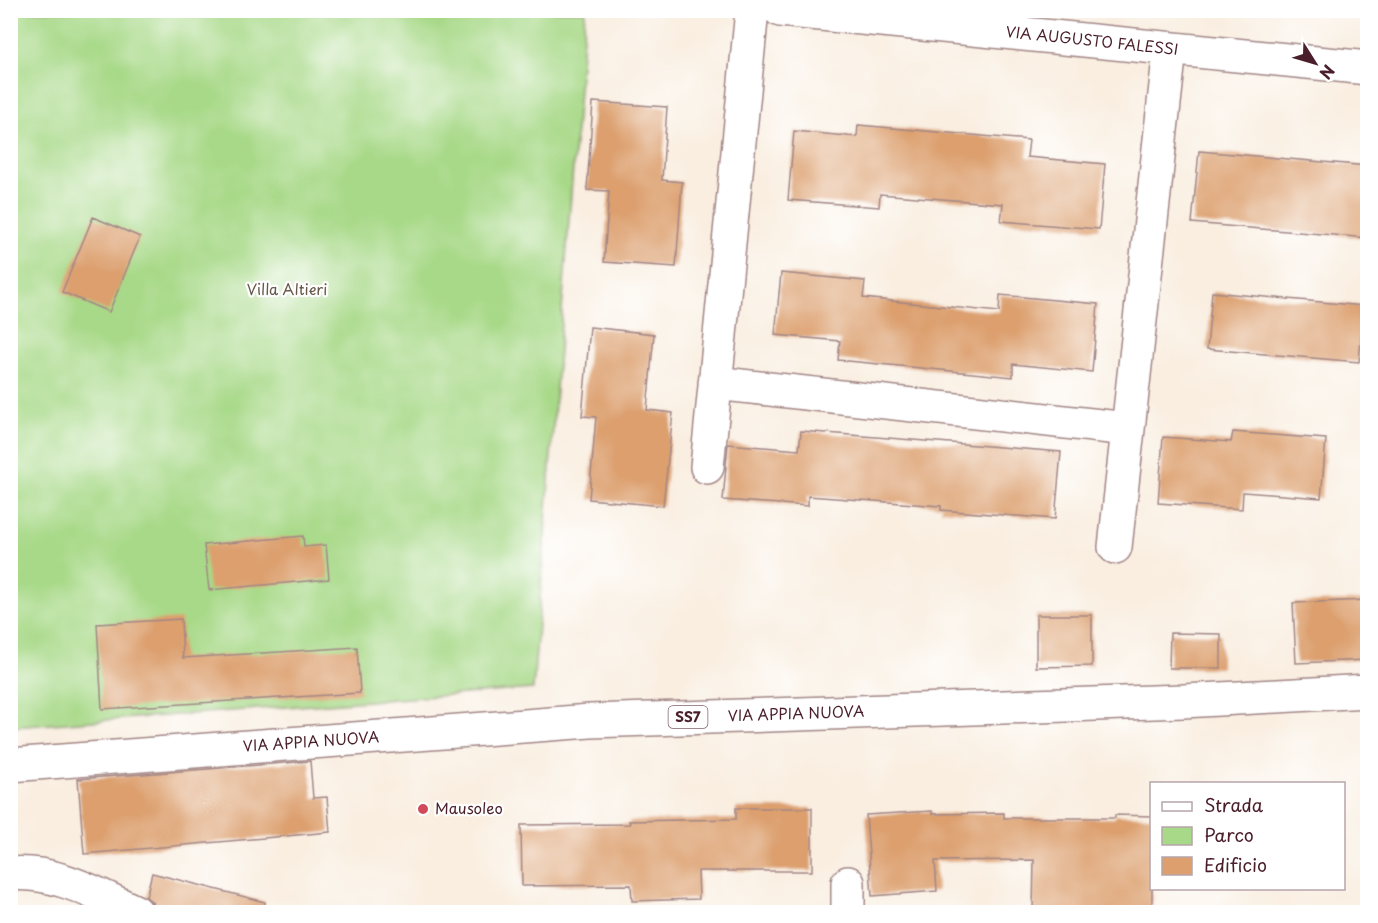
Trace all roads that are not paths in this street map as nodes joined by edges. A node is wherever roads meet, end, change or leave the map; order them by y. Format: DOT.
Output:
graph roads {
  1 [pos="752,10"];
  2 [pos="780,10"];
  3 [pos="1170,49"];
  4 [pos="1368,68"];
  5 [pos="715,383"];
  6 [pos="1128,429"];
  7 [pos="706,467"];
  8 [pos="1114,548"];
  9 [pos="1368,691"];
  10 [pos="10,765"];
  11 [pos="10,874"];
  12 [pos="136,912"];
  1 -- 5 [label="street"];
  2 -- 3 [label="street, VIA AUGUSTO FALESSI"];
  3 -- 4 [label="street, VIA AUGUSTO FALESSI"];
  3 -- 6 [label="street"];
  5 -- 6 [label="street"];
  5 -- 7 [label="street"];
  6 -- 8 [label="street"];
  9 -- 10 [label="street, VIA APPIA NUOVA / SS7"];
  11 -- 12 [label="street"];
}
